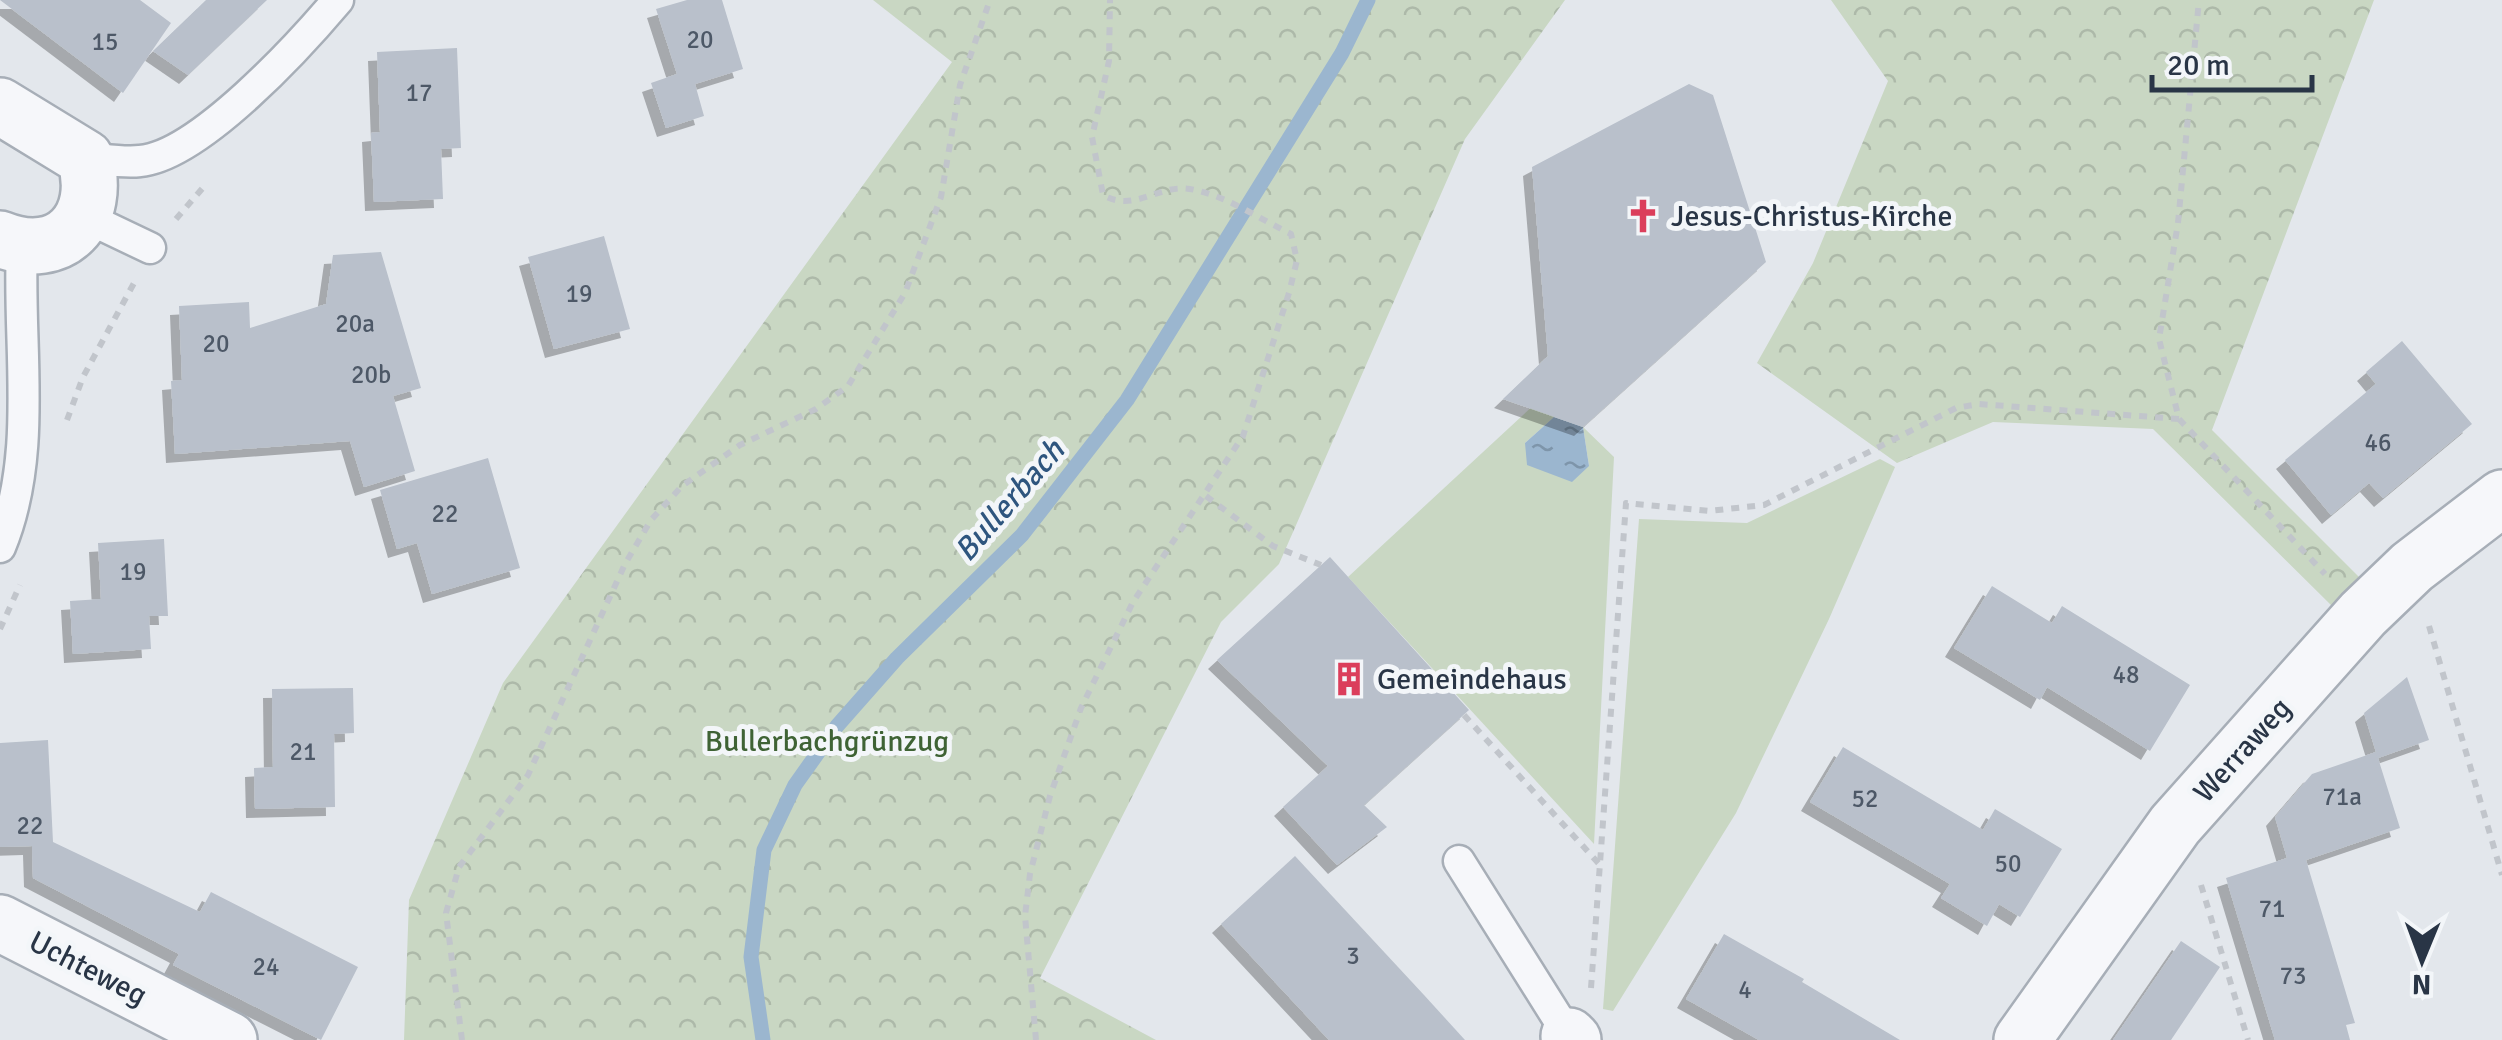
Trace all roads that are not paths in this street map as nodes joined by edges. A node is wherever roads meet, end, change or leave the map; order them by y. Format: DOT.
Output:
graph roads {
  1 [pos="338,0"];
  2 [pos="0,106"];
  3 [pos="85,158"];
  4 [pos="85,217"];
  5 [pos="11,242"];
  6 [pos="150,248"];
  7 [pos="2502,498"];
  8 [pos="0,547"];
  9 [pos="1460,861"];
  10 [pos="0,923"];
  11 [pos="1577,1025"];
  12 [pos="229,1040"];
  13 [pos="2022,1040"];
  1 -- 3 [label="lane"];
  2 -- 3 [label="street"];
  3 -- 4 [label="street"];
  4 -- 5 [label="street"];
  4 -- 6 [label="lane"];
  5 -- 8 [label="lane"];
  7 -- 13 [label="street, Werraweg"];
  9 -- 11 [label="lane"];
  10 -- 12 [label="street, Uchteweg"];
}
